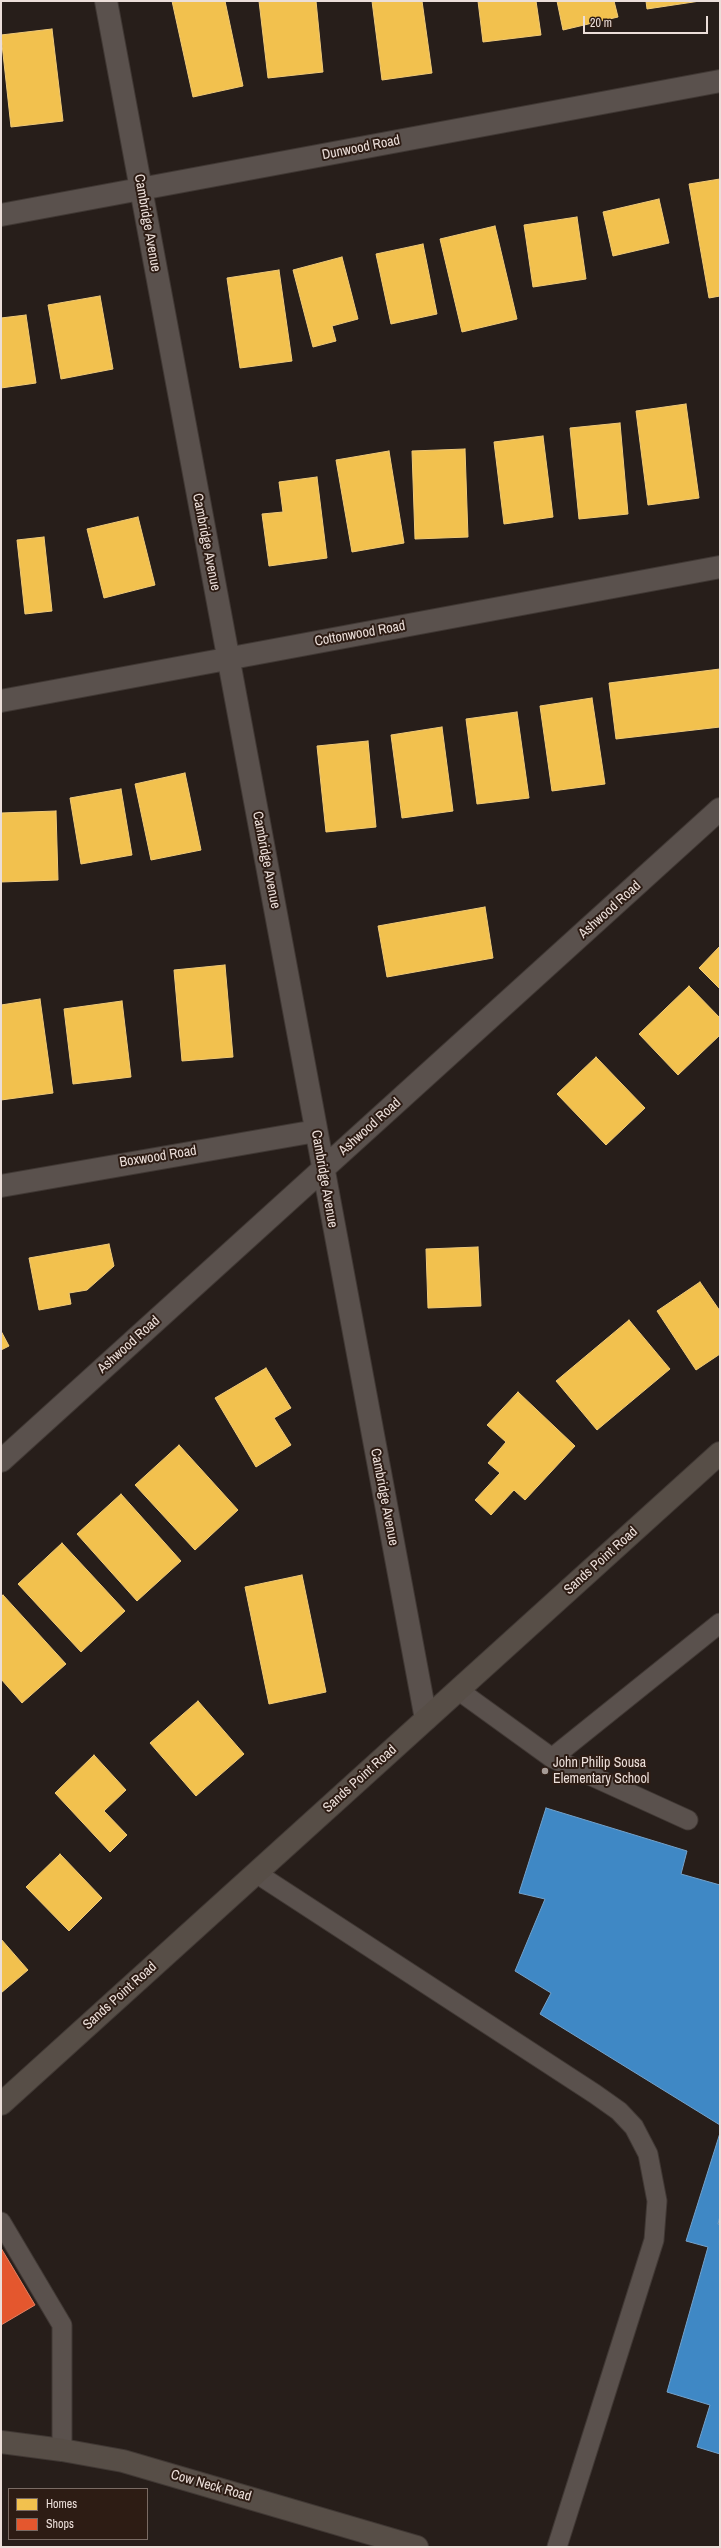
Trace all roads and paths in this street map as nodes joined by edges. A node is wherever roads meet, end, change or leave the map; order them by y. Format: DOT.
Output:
graph roads {
  1 [pos="106,1"];
  2 [pos="720,81"];
  3 [pos="141,189"];
  4 [pos="1,215"];
  5 [pos="720,568"];
  6 [pos="228,659"];
  7 [pos="1,701"];
  8 [pos="720,809"];
  9 [pos="316,1131"];
  10 [pos="323,1170"];
  11 [pos="1,1186"];
  12 [pos="720,1453"];
  13 [pos="1,1461"];
  14 [pos="720,1623"];
  15 [pos="458,1690"];
  16 [pos="426,1719"];
  17 [pos="552,1758"];
  18 [pos="688,1820"];
  19 [pos="256,1873"];
  20 [pos="1,2104"];
  21 [pos="1,2222"];
  22 [pos="1,2442"];
  23 [pos="62,2450"];
  24 [pos="417,2547"];
  25 [pos="557,2547"];
  1 -- 3 [label="street, Cambridge Avenue"];
  2 -- 3 [label="street, Dunwood Road"];
  3 -- 4 [label="street, Dunwood Road"];
  3 -- 6 [label="street, Cambridge Avenue"];
  5 -- 6 [label="street, Cottonwood Road"];
  6 -- 7 [label="street, Cottonwood Road"];
  6 -- 9 [label="street, Cambridge Avenue"];
  8 -- 10 [label="street, Ashwood Road"];
  9 -- 10 [label="street, Cambridge Avenue"];
  9 -- 11 [label="street, Boxwood Road"];
  10 -- 13 [label="street, Ashwood Road"];
  10 -- 16 [label="street, Cambridge Avenue"];
  12 -- 15 [label="main road, Sands Point Road"];
  14 -- 17 [label="lane"];
  15 -- 16 [label="main road, Sands Point Road"];
  15 -- 17 [label="lane"];
  16 -- 19 [label="main road, Sands Point Road"];
  17 -- 18 [label="lane"];
  19 -- 20 [label="main road, Sands Point Road"];
  19 -- 25 [label="lane"];
  21 -- 23 [label="lane"];
  22 -- 23 [label="main road, Cow Neck Road"];
  23 -- 24 [label="main road, Cow Neck Road"];
}
